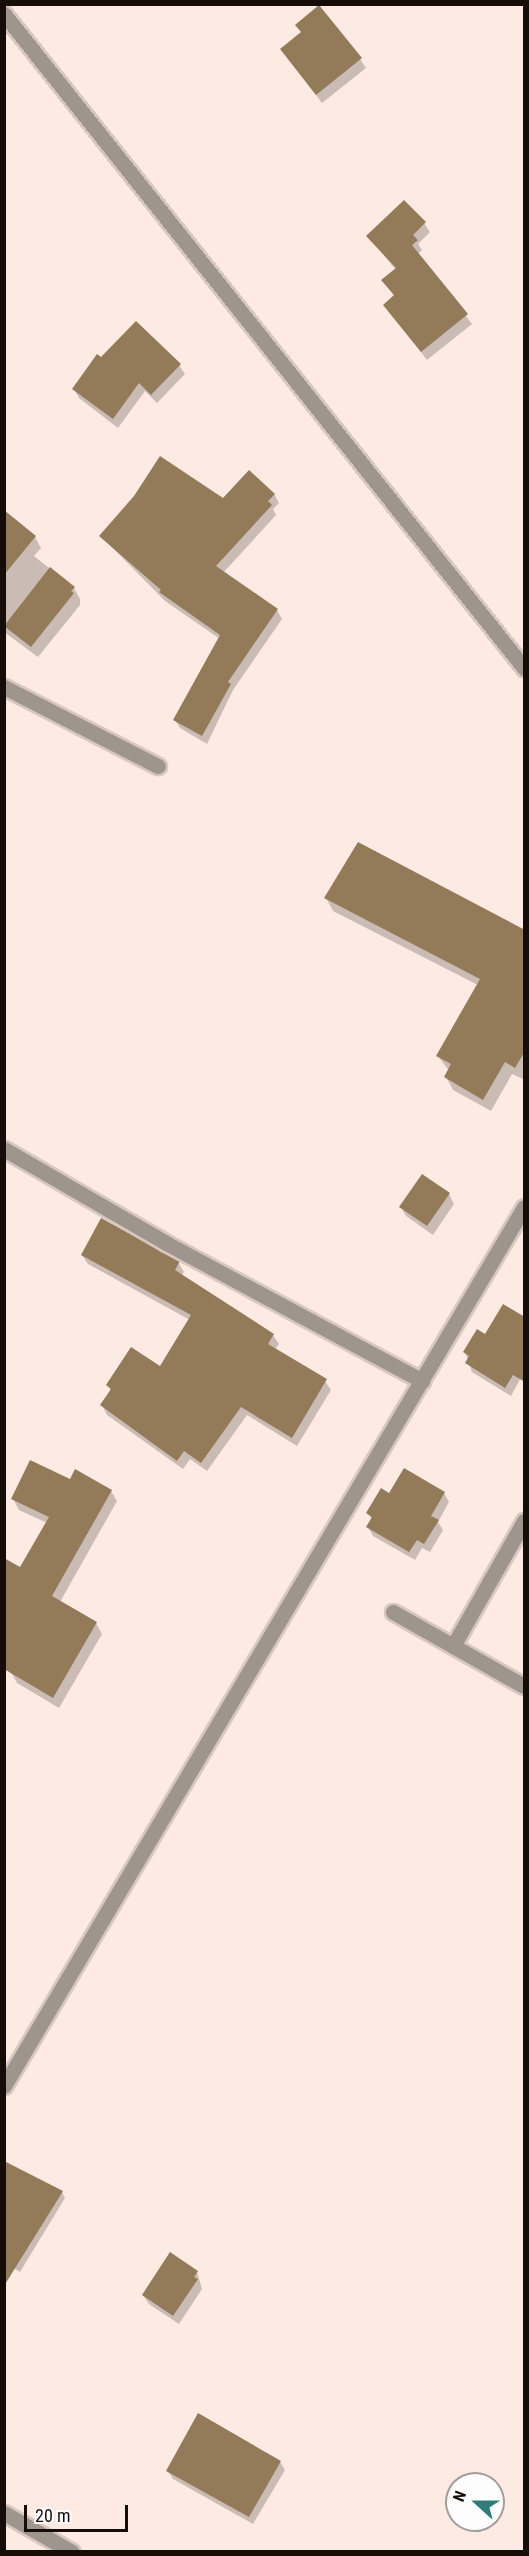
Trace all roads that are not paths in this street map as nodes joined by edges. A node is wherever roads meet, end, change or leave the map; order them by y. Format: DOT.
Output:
graph roads {
  1 [pos="4,14"];
  2 [pos="525,668"];
  3 [pos="4,687"];
  4 [pos="158,766"];
  5 [pos="4,1149"];
  6 [pos="525,1207"];
  7 [pos="422,1381"];
  8 [pos="525,1521"];
  9 [pos="393,1612"];
  10 [pos="453,1646"];
  11 [pos="525,1686"];
  12 [pos="4,2086"];
  13 [pos="4,2513"];
  14 [pos="72,2552"];
  1 -- 2 [label="street"];
  3 -- 4 [label="street"];
  5 -- 7 [label="street"];
  6 -- 7 [label="street"];
  7 -- 12 [label="street"];
  8 -- 10 [label="street"];
  9 -- 10 [label="street"];
  10 -- 11 [label="street"];
  13 -- 14 [label="street"];
}
